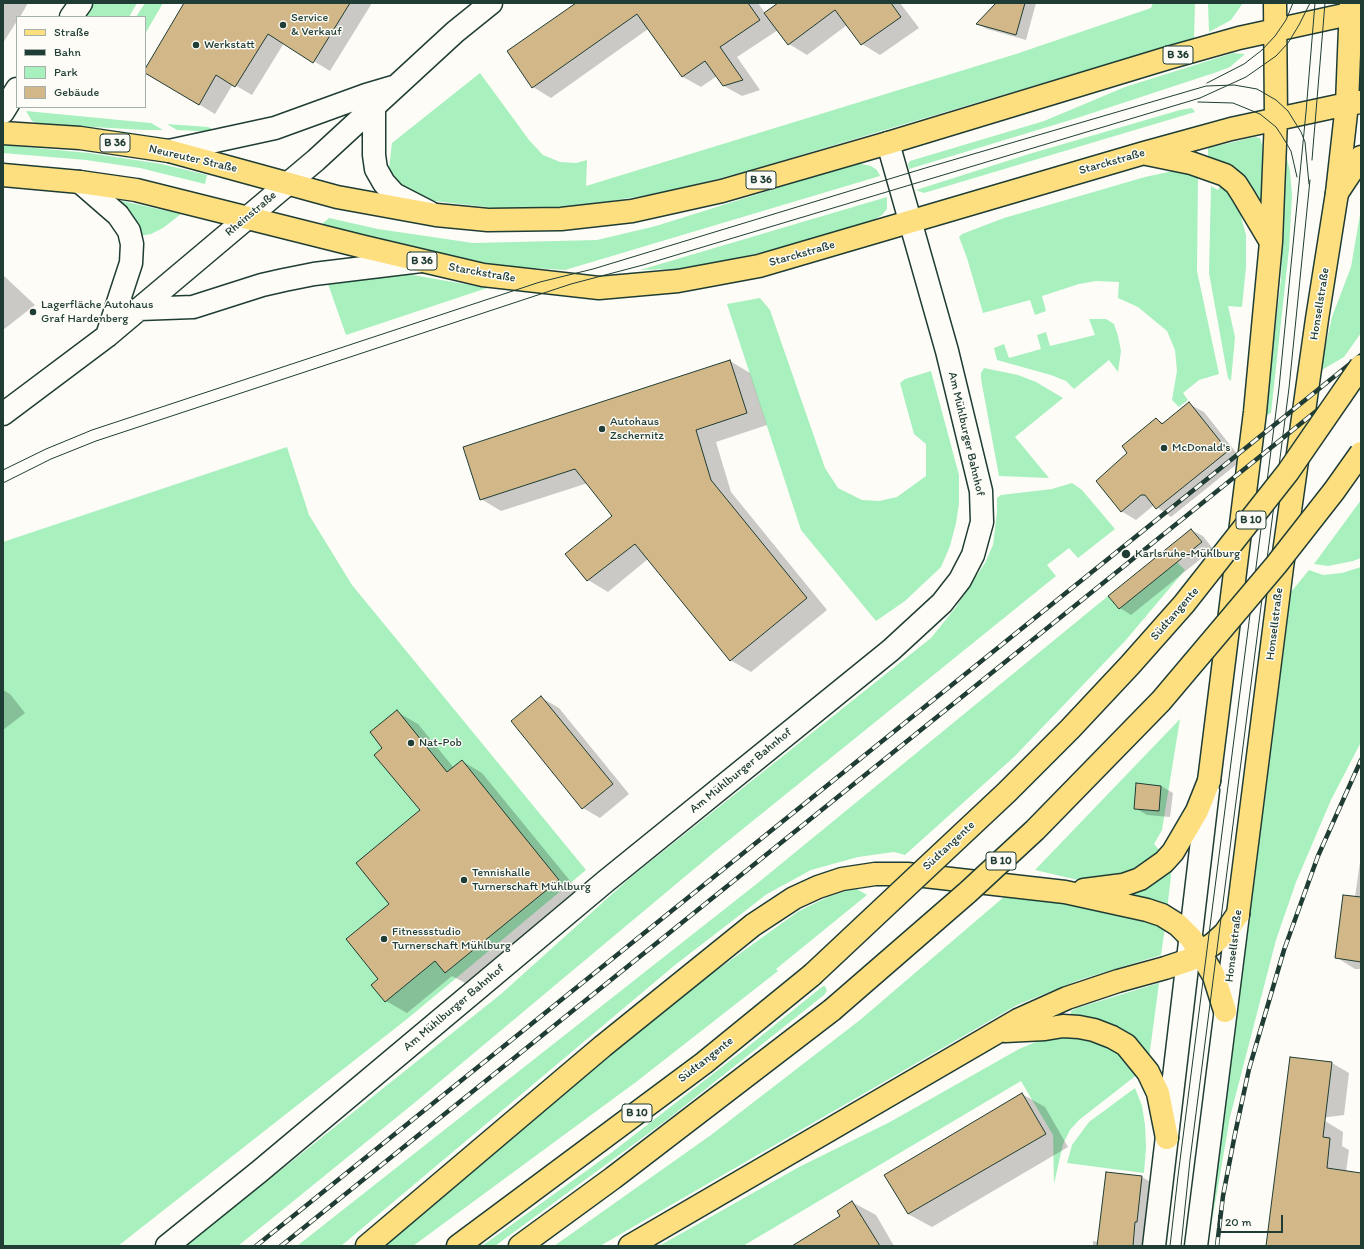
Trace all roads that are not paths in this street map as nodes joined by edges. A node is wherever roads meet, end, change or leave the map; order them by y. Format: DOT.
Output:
graph roads {
  1 [pos="82,3"];
  2 [pos="491,3"];
  3 [pos="1275,3"];
  4 [pos="1354,9"];
  5 [pos="72,16"];
  6 [pos="1275,30"];
  7 [pos="396,86"];
  8 [pos="16,91"];
  9 [pos="1354,103"];
  10 [pos="374,108"];
  11 [pos="3,112"];
  12 [pos="1276,119"];
  13 [pos="3,133"];
  14 [pos="888,143"];
  15 [pos="169,151"];
  16 [pos="1144,153"];
  17 [pos="1361,157"];
  18 [pos="3,175"];
  19 [pos="80,182"];
  20 [pos="289,183"];
  21 [pos="1337,193"];
  22 [pos="436,215"];
  23 [pos="247,218"];
  24 [pos="910,222"];
  25 [pos="1271,242"];
  26 [pos="422,261"];
  27 [pos="139,309"];
  28 [pos="107,336"];
  29 [pos="1361,366"];
  30 [pos="3,414"];
  31 [pos="1361,453"];
  32 [pos="1209,781"];
  33 [pos="1064,892"];
  34 [pos="1238,914"];
  35 [pos="1194,950"];
  36 [pos="1225,1011"];
  37 [pos="998,1031"];
  38 [pos="1167,1138"];
  39 [pos="167,1246"];
  40 [pos="367,1246"];
  41 [pos="458,1246"];
  42 [pos="520,1246"];
  43 [pos="630,1246"];
  44 [pos="1154,1246"];
  45 [pos="1196,1246"];
  1 -- 5 [label="street"];
  2 -- 7 [label="street, Rheinstraße"];
  3 -- 6 [label="main road"];
  4 -- 6 [label="main road, B 36"];
  4 -- 9 [label="main road, Honsellstraße / B 36"];
  6 -- 12 [label="main road"];
  6 -- 14 [label="main road, B 36"];
  7 -- 10 [label="street, Rheinstraße"];
  7 -- 15 [label="street"];
  8 -- 11 [label="street"];
  9 -- 12 [label="main road, Starckstraße / B 36"];
  9 -- 21 [label="main road, Honsellstraße"];
  10 -- 20 [label="street, Rheinstraße"];
  10 -- 22 [label="street"];
  12 -- 16 [label="main road, Starckstraße / B 36"];
  12 -- 25 [label="main road"];
  13 -- 15 [label="main road, Neureuter Straße / B 36"];
  14 -- 22 [label="main road, B 36"];
  14 -- 24 [label="street, Am Mühlburger Bahnhof"];
  15 -- 20 [label="main road, Neureuter Straße / B 36"];
  16 -- 24 [label="main road, Starckstraße / B 36"];
  16 -- 25 [label="main road"];
  17 -- 21 [label="main road"];
  18 -- 19 [label="main road"];
  19 -- 23 [label="main road"];
  19 -- 28 [label="street"];
  20 -- 22 [label="main road, Neureuter Straße / B 36"];
  20 -- 23 [label="street, Rheinstraße"];
  21 -- 34 [label="main road, Honsellstraße"];
  23 -- 26 [label="main road, Starckstraße / B 36"];
  23 -- 27 [label="street, Rheinstraße"];
  24 -- 26 [label="main road, Starckstraße / B 36"];
  24 -- 39 [label="street, Am Mühlburger Bahnhof"];
  25 -- 32 [label="main road"];
  26 -- 27 [label="street"];
  27 -- 28 [label="street, Rheinstraße"];
  28 -- 30 [label="street, Rheinstraße"];
  29 -- 41 [label="main road, Südtangente / B 10, bridge"];
  31 -- 42 [label="main road, B 10, bridge"];
  32 -- 33 [label="main road"];
  32 -- 35 [label="street"];
  33 -- 35 [label="main road"];
  33 -- 40 [label="main road"];
  34 -- 35 [label="main road"];
  34 -- 36 [label="street, Honsellstraße"];
  35 -- 36 [label="main road"];
  35 -- 37 [label="main road"];
  35 -- 38 [label="street"];
  36 -- 45 [label="street, Honsellstraße"];
  37 -- 38 [label="main road"];
  37 -- 43 [label="main road"];
  38 -- 44 [label="street"];
}
